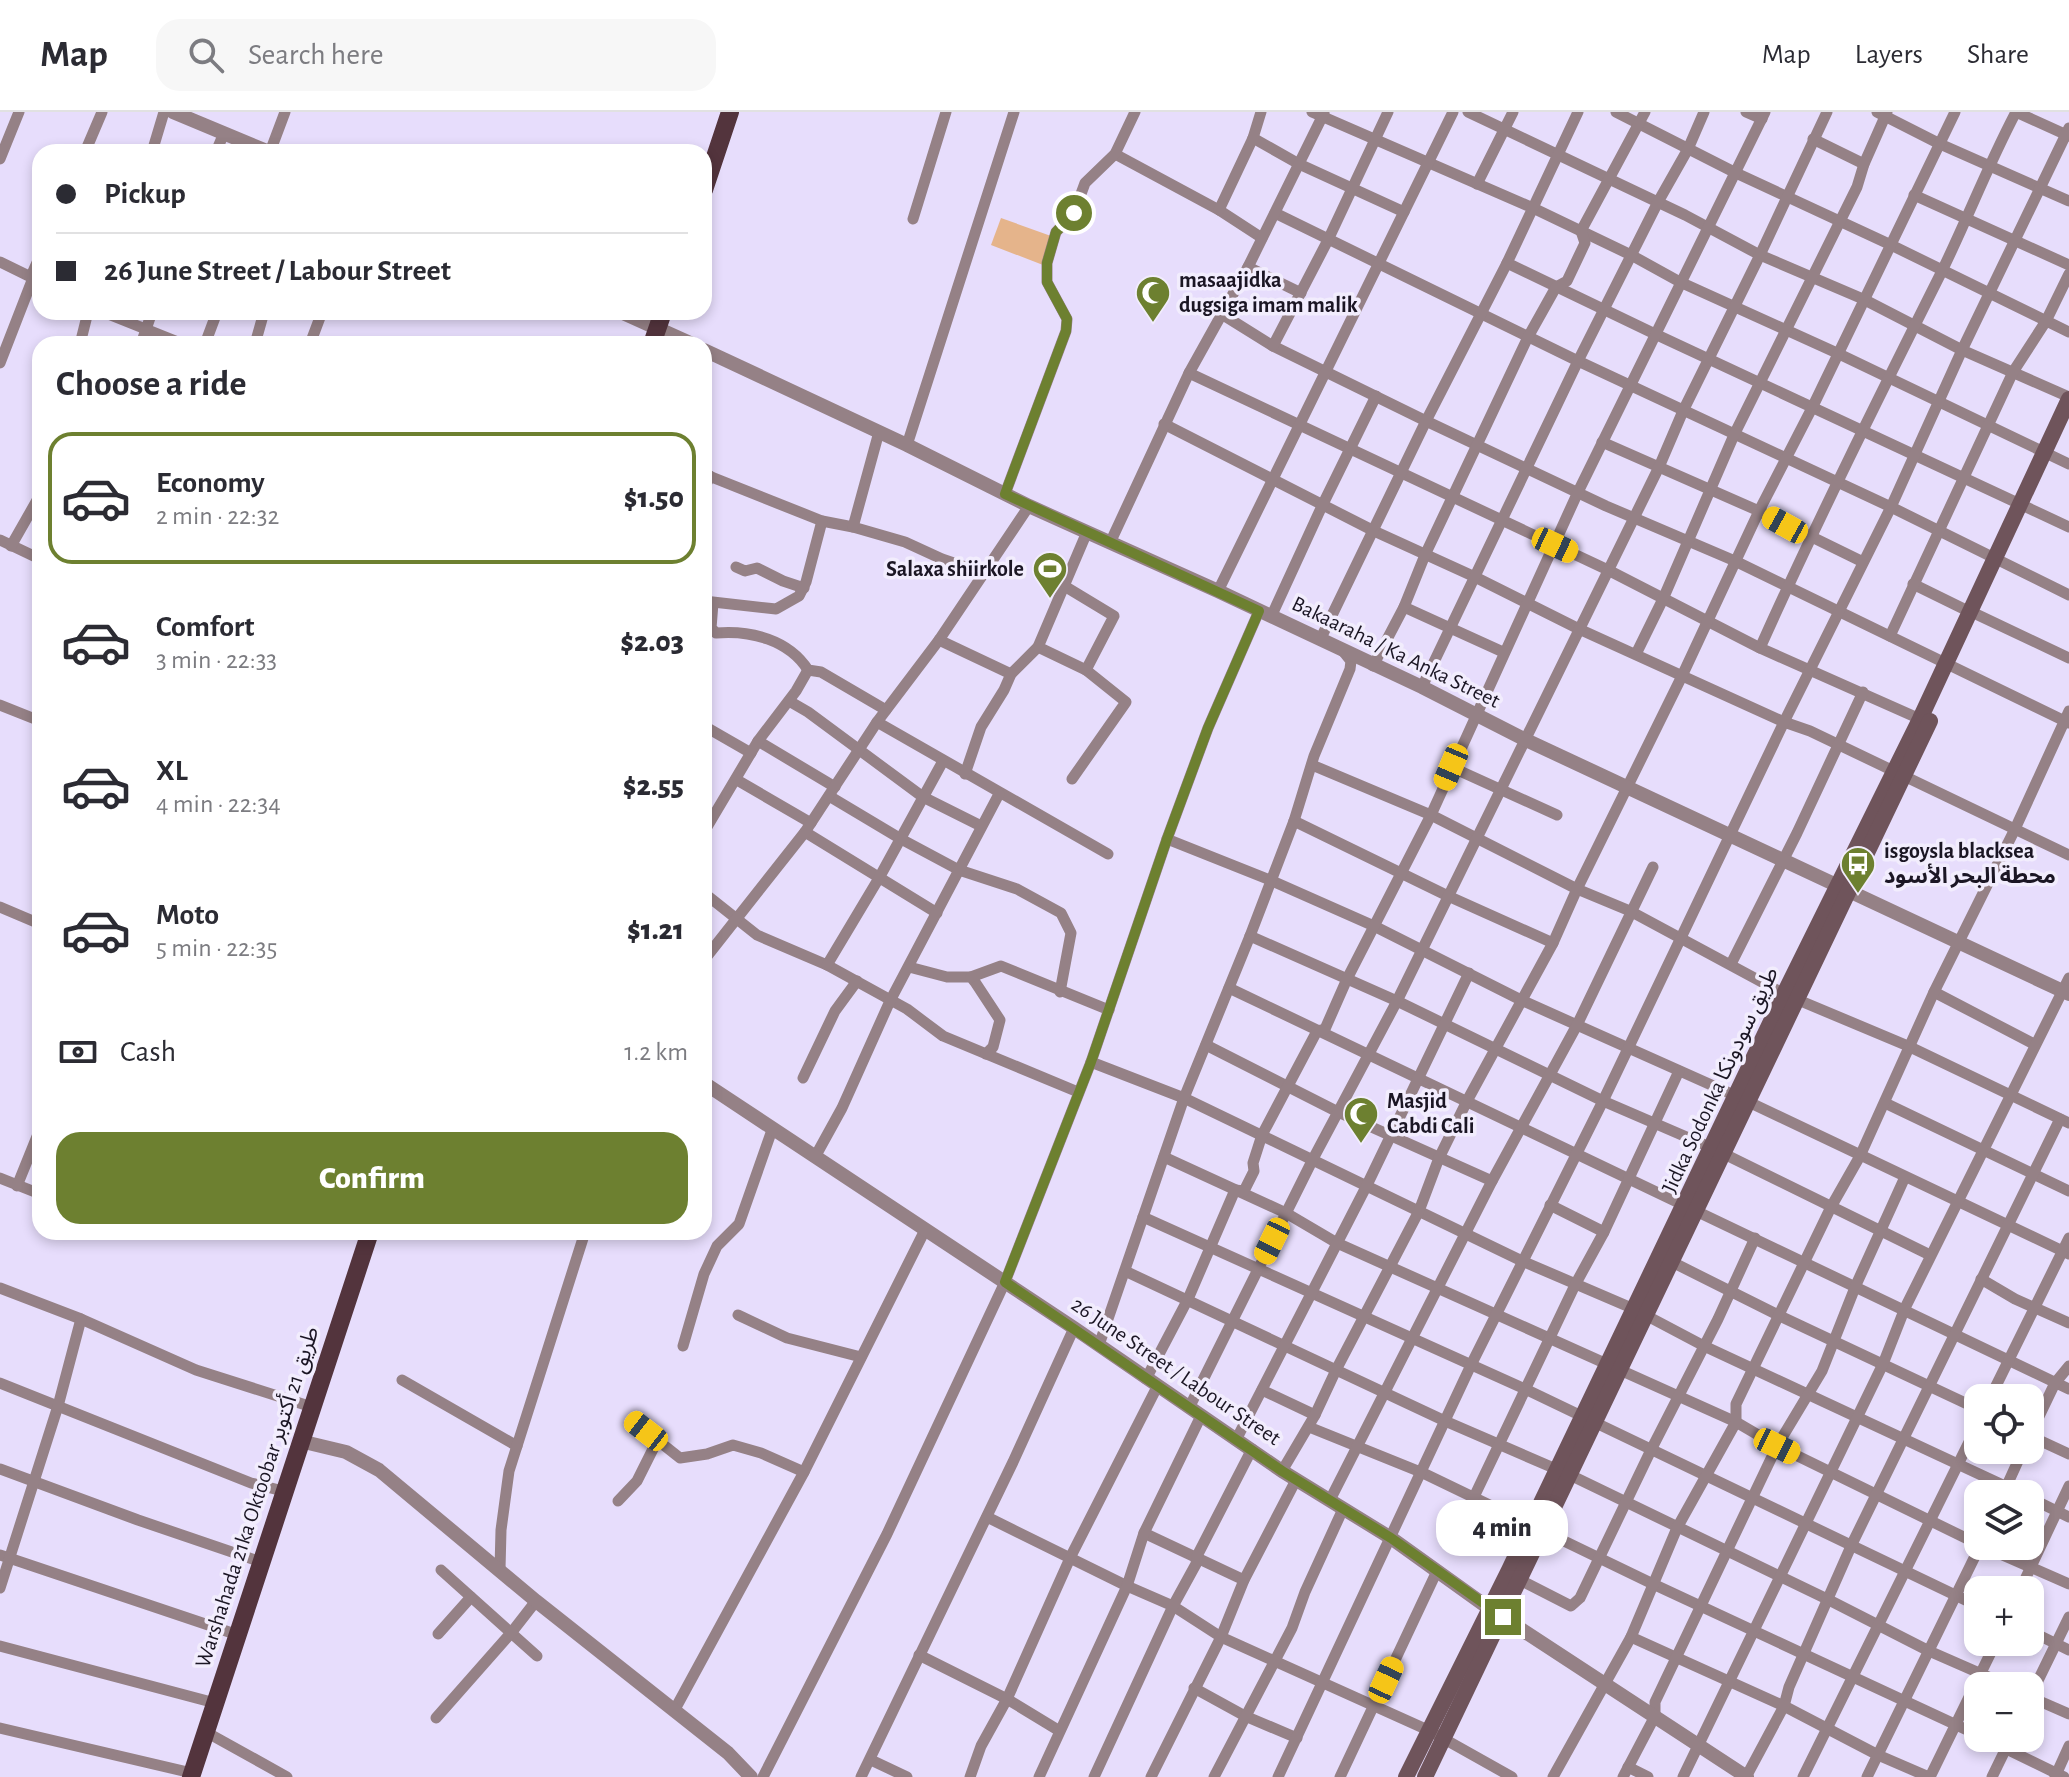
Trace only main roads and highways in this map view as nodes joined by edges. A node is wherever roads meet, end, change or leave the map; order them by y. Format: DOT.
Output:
graph roads {
  1 [pos="730,112"];
  2 [pos="712,166"];
  3 [pos="2069,398"];
  4 [pos="2069,422"];
  5 [pos="2048,454"];
  6 [pos="1949,664"];
  7 [pos="1898,774"];
  8 [pos="1691,1208"];
  9 [pos="367,1240"];
  10 [pos="1640,1313"];
  11 [pos="1536,1527"];
  12 [pos="1496,1613"];
  13 [pos="1436,1735"];
  14 [pos="192,1775"];
  15 [pos="1406,1777"];
  16 [pos="1425,1777"];
  1 -- 2 [label="main road"];
  3 -- 5 [label="main road, Jidka Sodonka طريق سودونكا"];
  4 -- 5 [label="main road, Jidka Sodonka طريق سودونكا"];
  5 -- 6 [label="main road, Jidka Sodonka طريق سودونكا"];
  6 -- 7 [label="main road, Jidka Sodonka طريق سودونكا"];
  6 -- 7 [label="main road, Jidka Sodonka طريق سودونكا"];
  7 -- 8 [label="main road, Jidka Sodonka طريق سودونكا"];
  8 -- 10 [label="main road, Jidka Sodonka طريق سودونكا"];
  8 -- 10 [label="main road, Jidka Sodonka طريق سودونكا"];
  9 -- 14 [label="main road, Warshahada 21ka Oktoobar طريق 21 أكتوبر"];
  10 -- 11 [label="main road, Jidka Sodonka طريق سودونكا"];
  11 -- 12 [label="main road, Jidka Sodonka طريق سودونكا"];
  11 -- 12 [label="main road, Jidka Sodonka طريق سودونكا"];
  12 -- 13 [label="main road, Jidka Sodonka طريق سودونكا"];
  13 -- 15 [label="main road, Jidka Sodonka طريق سودونكا"];
  13 -- 16 [label="main road, Jidka Sodonka طريق سودونكا"];
}
